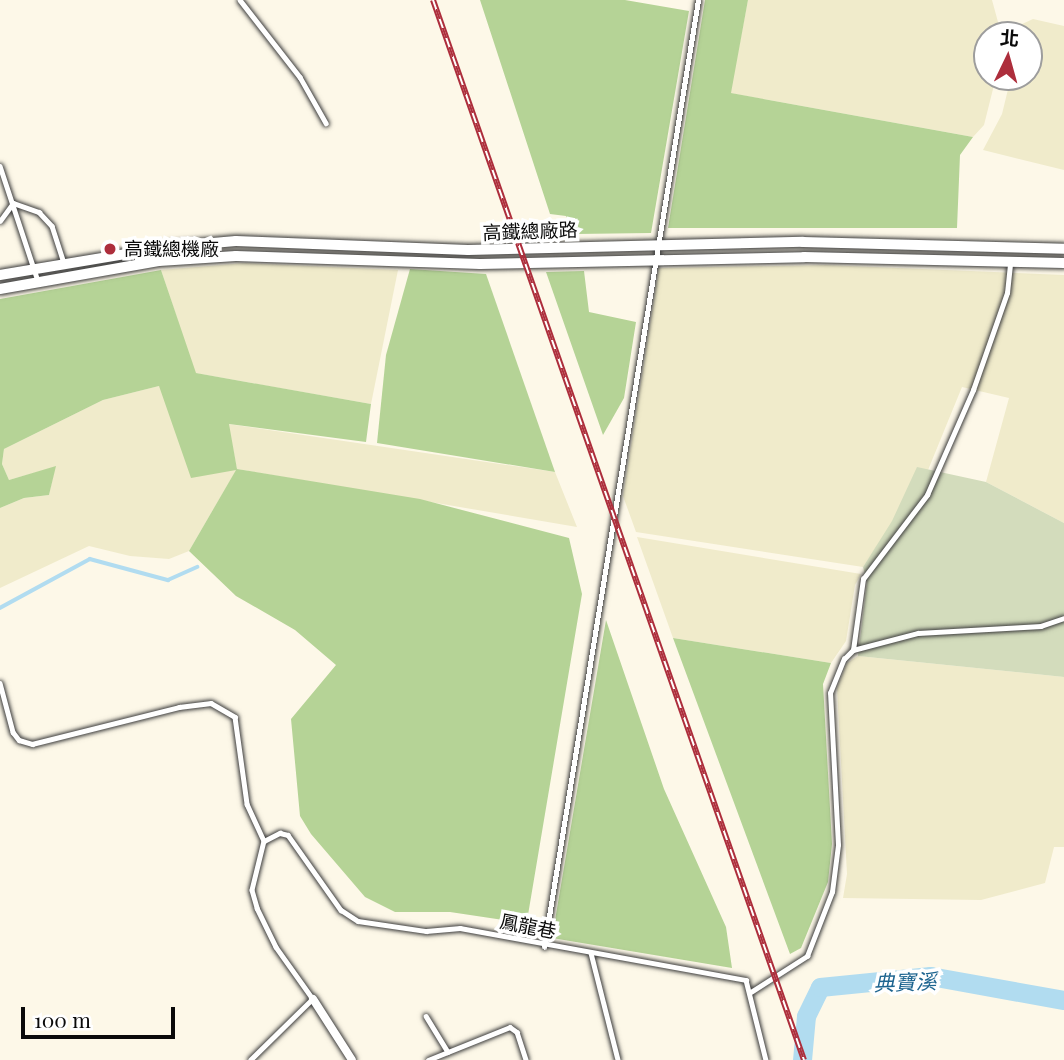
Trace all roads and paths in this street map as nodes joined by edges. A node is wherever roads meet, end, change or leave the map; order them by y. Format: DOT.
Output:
graph roads {
  1 [pos="240,0"];
  2 [pos="698,0"];
  3 [pos="326,123"];
  4 [pos="0,166"];
  5 [pos="13,203"];
  6 [pos="0,221"];
  7 [pos="657,245"];
  8 [pos="1064,249"];
  9 [pos="654,258"];
  10 [pos="1010,260"];
  11 [pos="64,262"];
  12 [pos="1064,263"];
  13 [pos="34,268"];
  14 [pos="0,275"];
  15 [pos="38,281"];
  16 [pos="0,289"];
  17 [pos="1064,618"];
  18 [pos="853,650"];
  19 [pos="0,683"];
  20 [pos="264,841"];
  21 [pos="544,947"];
  22 [pos="591,953"];
  23 [pos="751,992"];
  24 [pos="313,999"];
  25 [pos="426,1016"];
  26 [pos="448,1052"];
  27 [pos="442,1057"];
  28 [pos="251,1060"];
  29 [pos="352,1060"];
  30 [pos="428,1060"];
  31 [pos="526,1060"];
  32 [pos="618,1060"];
  33 [pos="766,1060"];
  1 -- 3 [label="lane"];
  2 -- 7 [label="lane"];
  4 -- 5 [label="lane"];
  5 -- 6 [label="lane"];
  5 -- 11 [label="lane"];
  5 -- 13 [label="lane"];
  7 -- 8 [label="street, 高鐵總廠路"];
  7 -- 9 [label="lane"];
  7 -- 11 [label="street, 高鐵總廠路"];
  9 -- 10 [label="street, 高鐵總廠路"];
  9 -- 15 [label="street, 高鐵總廠路"];
  9 -- 21 [label="lane"];
  10 -- 12 [label="street, 高鐵總廠路"];
  10 -- 18 [label="lane"];
  11 -- 13 [label="street, 高鐵總廠路"];
  13 -- 14 [label="street, 高鐵總廠路"];
  13 -- 15 [label="lane"];
  15 -- 16 [label="street, 高鐵總廠路"];
  17 -- 18 [label="lane"];
  18 -- 23 [label="lane"];
  19 -- 20 [label="lane"];
  20 -- 21 [label="lane, 鳳龍巷"];
  20 -- 24 [label="lane"];
  21 -- 22 [label="lane, 鳳龍巷"];
  22 -- 23 [label="lane, 鳳龍巷"];
  22 -- 32 [label="lane"];
  23 -- 33 [label="lane"];
  24 -- 28 [label="lane"];
  24 -- 29 [label="street"];
  25 -- 26 [label="lane"];
  26 -- 27 [label="lane"];
  26 -- 31 [label="lane"];
  27 -- 30 [label="lane"];
}
